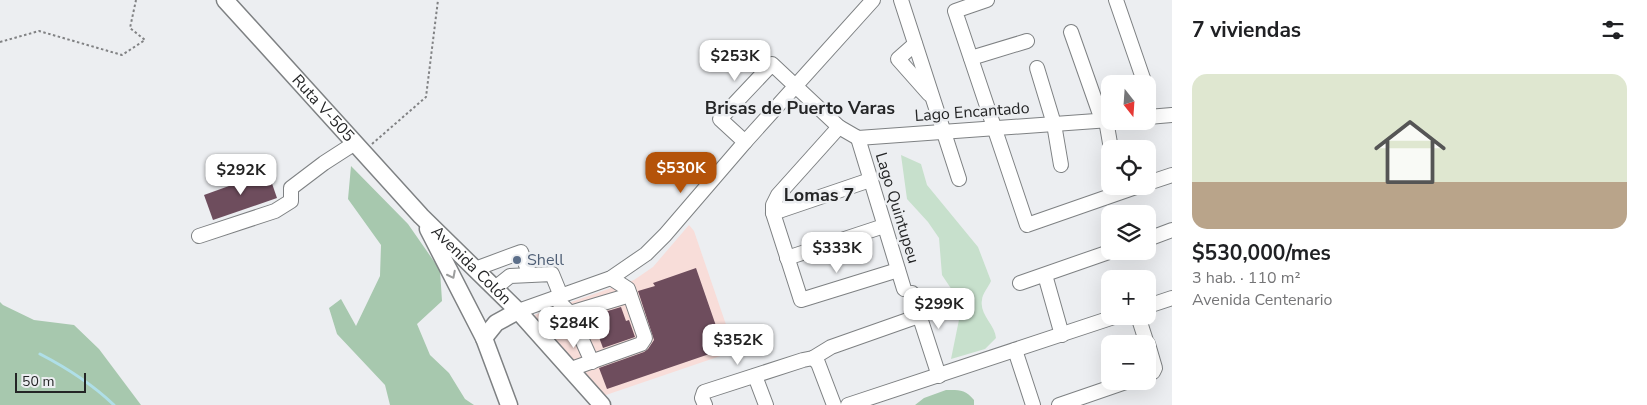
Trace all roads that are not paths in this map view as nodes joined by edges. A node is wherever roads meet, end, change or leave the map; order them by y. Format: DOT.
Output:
graph roads {
  1 [pos="225,0"];
  2 [pos="873,0"];
  3 [pos="901,0"];
  4 [pos="987,0"];
  5 [pos="1116,0"];
  6 [pos="1071,32"];
  7 [pos="1027,41"];
  8 [pos="915,44"];
  9 [pos="971,58"];
  10 [pos="1037,68"];
  11 [pos="1142,75"];
  12 [pos="796,86"];
  13 [pos="934,100"];
  14 [pos="1101,107"];
  15 [pos="1172,115"];
  16 [pos="1156,116"];
  17 [pos="1101,120"];
  18 [pos="1054,124"];
  19 [pos="839,126"];
  20 [pos="994,128"];
  21 [pos="944,132"];
  22 [pos="858,138"];
  23 [pos="745,142"];
  24 [pos="359,148"];
  25 [pos="1061,165"];
  26 [pos="1172,175"];
  27 [pos="959,179"];
  28 [pos="870,180"];
  29 [pos="1156,180"];
  30 [pos="1106,195"];
  31 [pos="772,213"];
  32 [pos="421,216"];
  33 [pos="884,226"];
  34 [pos="1172,230"];
  35 [pos="199,236"];
  36 [pos="1156,236"];
  37 [pos="1101,255"];
  38 [pos="787,258"];
  39 [pos="475,269"];
  40 [pos="898,270"];
  41 [pos="530,275"];
  42 [pos="1045,275"];
  43 [pos="611,278"];
  44 [pos="1020,283"];
  45 [pos="495,288"];
  46 [pos="630,295"];
  47 [pos="558,297"];
  48 [pos="1172,298"];
  49 [pos="1156,303"];
  50 [pos="518,311"];
  51 [pos="570,314"];
  52 [pos="919,316"];
  53 [pos="1101,322"];
  54 [pos="1062,335"];
  55 [pos="484,338"];
  56 [pos="1015,350"];
  57 [pos="813,358"];
  58 [pos="592,362"];
  59 [pos="571,369"];
  60 [pos="755,376"];
  61 [pos="939,376"];
  62 [pos="1103,390"];
  63 [pos="509,405"];
  64 [pos="602,405"];
  65 [pos="705,405"];
  66 [pos="766,405"];
  67 [pos="834,405"];
  68 [pos="848,405"];
  69 [pos="1033,405"];
  70 [pos="1059,405"];
  1 -- 24 [label="main road, Ruta V-505"];
  2 -- 12 [label="street"];
  3 -- 8 [label="street"];
  4 -- 9 [label="street"];
  5 -- 11 [label="street"];
  6 -- 14 [label="street"];
  7 -- 9 [label="street"];
  8 -- 13 [label="street"];
  8 -- 13 [label="street"];
  9 -- 20 [label="street"];
  10 -- 18 [label="street"];
  12 -- 19 [label="street"];
  12 -- 23 [label="street"];
  12 -- 23 [label="street"];
  13 -- 21 [label="street"];
  15 -- 16 [label="street"];
  17 -- 18 [label="street, Lago Encantado"];
  18 -- 20 [label="street, Lago Encantado"];
  18 -- 25 [label="street"];
  19 -- 22 [label="street"];
  19 -- 31 [label="street"];
  20 -- 21 [label="street, Lago Encantado"];
  20 -- 30 [label="street"];
  21 -- 22 [label="street, Lago Encantado"];
  21 -- 27 [label="street"];
  22 -- 28 [label="street, Lago Quintupeu"];
  23 -- 43 [label="street"];
  24 -- 32 [label="main road, Ruta V-505"];
  24 -- 35 [label="street"];
  26 -- 29 [label="street"];
  28 -- 31 [label="street"];
  28 -- 33 [label="street, Lago Quintupeu"];
  31 -- 38 [label="street"];
  32 -- 39 [label="main road, Avenida Colón"];
  32 -- 55 [label="main road, one-way"];
  33 -- 38 [label="street"];
  33 -- 40 [label="street, Lago Quintupeu"];
  34 -- 36 [label="street"];
  37 -- 42 [label="street"];
  38 -- 40 [label="street"];
  39 -- 41 [label="street"];
  39 -- 45 [label="main road, Avenida Colón"];
  40 -- 52 [label="street, Lago Quintupeu"];
  41 -- 45 [label="street"];
  41 -- 47 [label="street"];
  42 -- 44 [label="street"];
  42 -- 54 [label="street"];
  43 -- 46 [label="street"];
  43 -- 47 [label="street"];
  45 -- 50 [label="main road, Avenida Colón"];
  46 -- 51 [label="street"];
  46 -- 58 [label="street"];
  47 -- 50 [label="street"];
  47 -- 51 [label="street"];
  48 -- 49 [label="street"];
  50 -- 55 [label="main road"];
  50 -- 59 [label="main road, Avenida Colón"];
  51 -- 58 [label="street"];
  52 -- 57 [label="street"];
  52 -- 61 [label="street, Lago Quintupeu"];
  53 -- 54 [label="street"];
  54 -- 56 [label="street"];
  55 -- 63 [label="main road"];
  56 -- 61 [label="street"];
  56 -- 69 [label="street"];
  57 -- 60 [label="street"];
  57 -- 67 [label="street"];
  58 -- 59 [label="street"];
  59 -- 64 [label="main road, Avenida Colón"];
  60 -- 65 [label="street"];
  60 -- 66 [label="street"];
  61 -- 68 [label="street"];
  62 -- 70 [label="street"];
}
